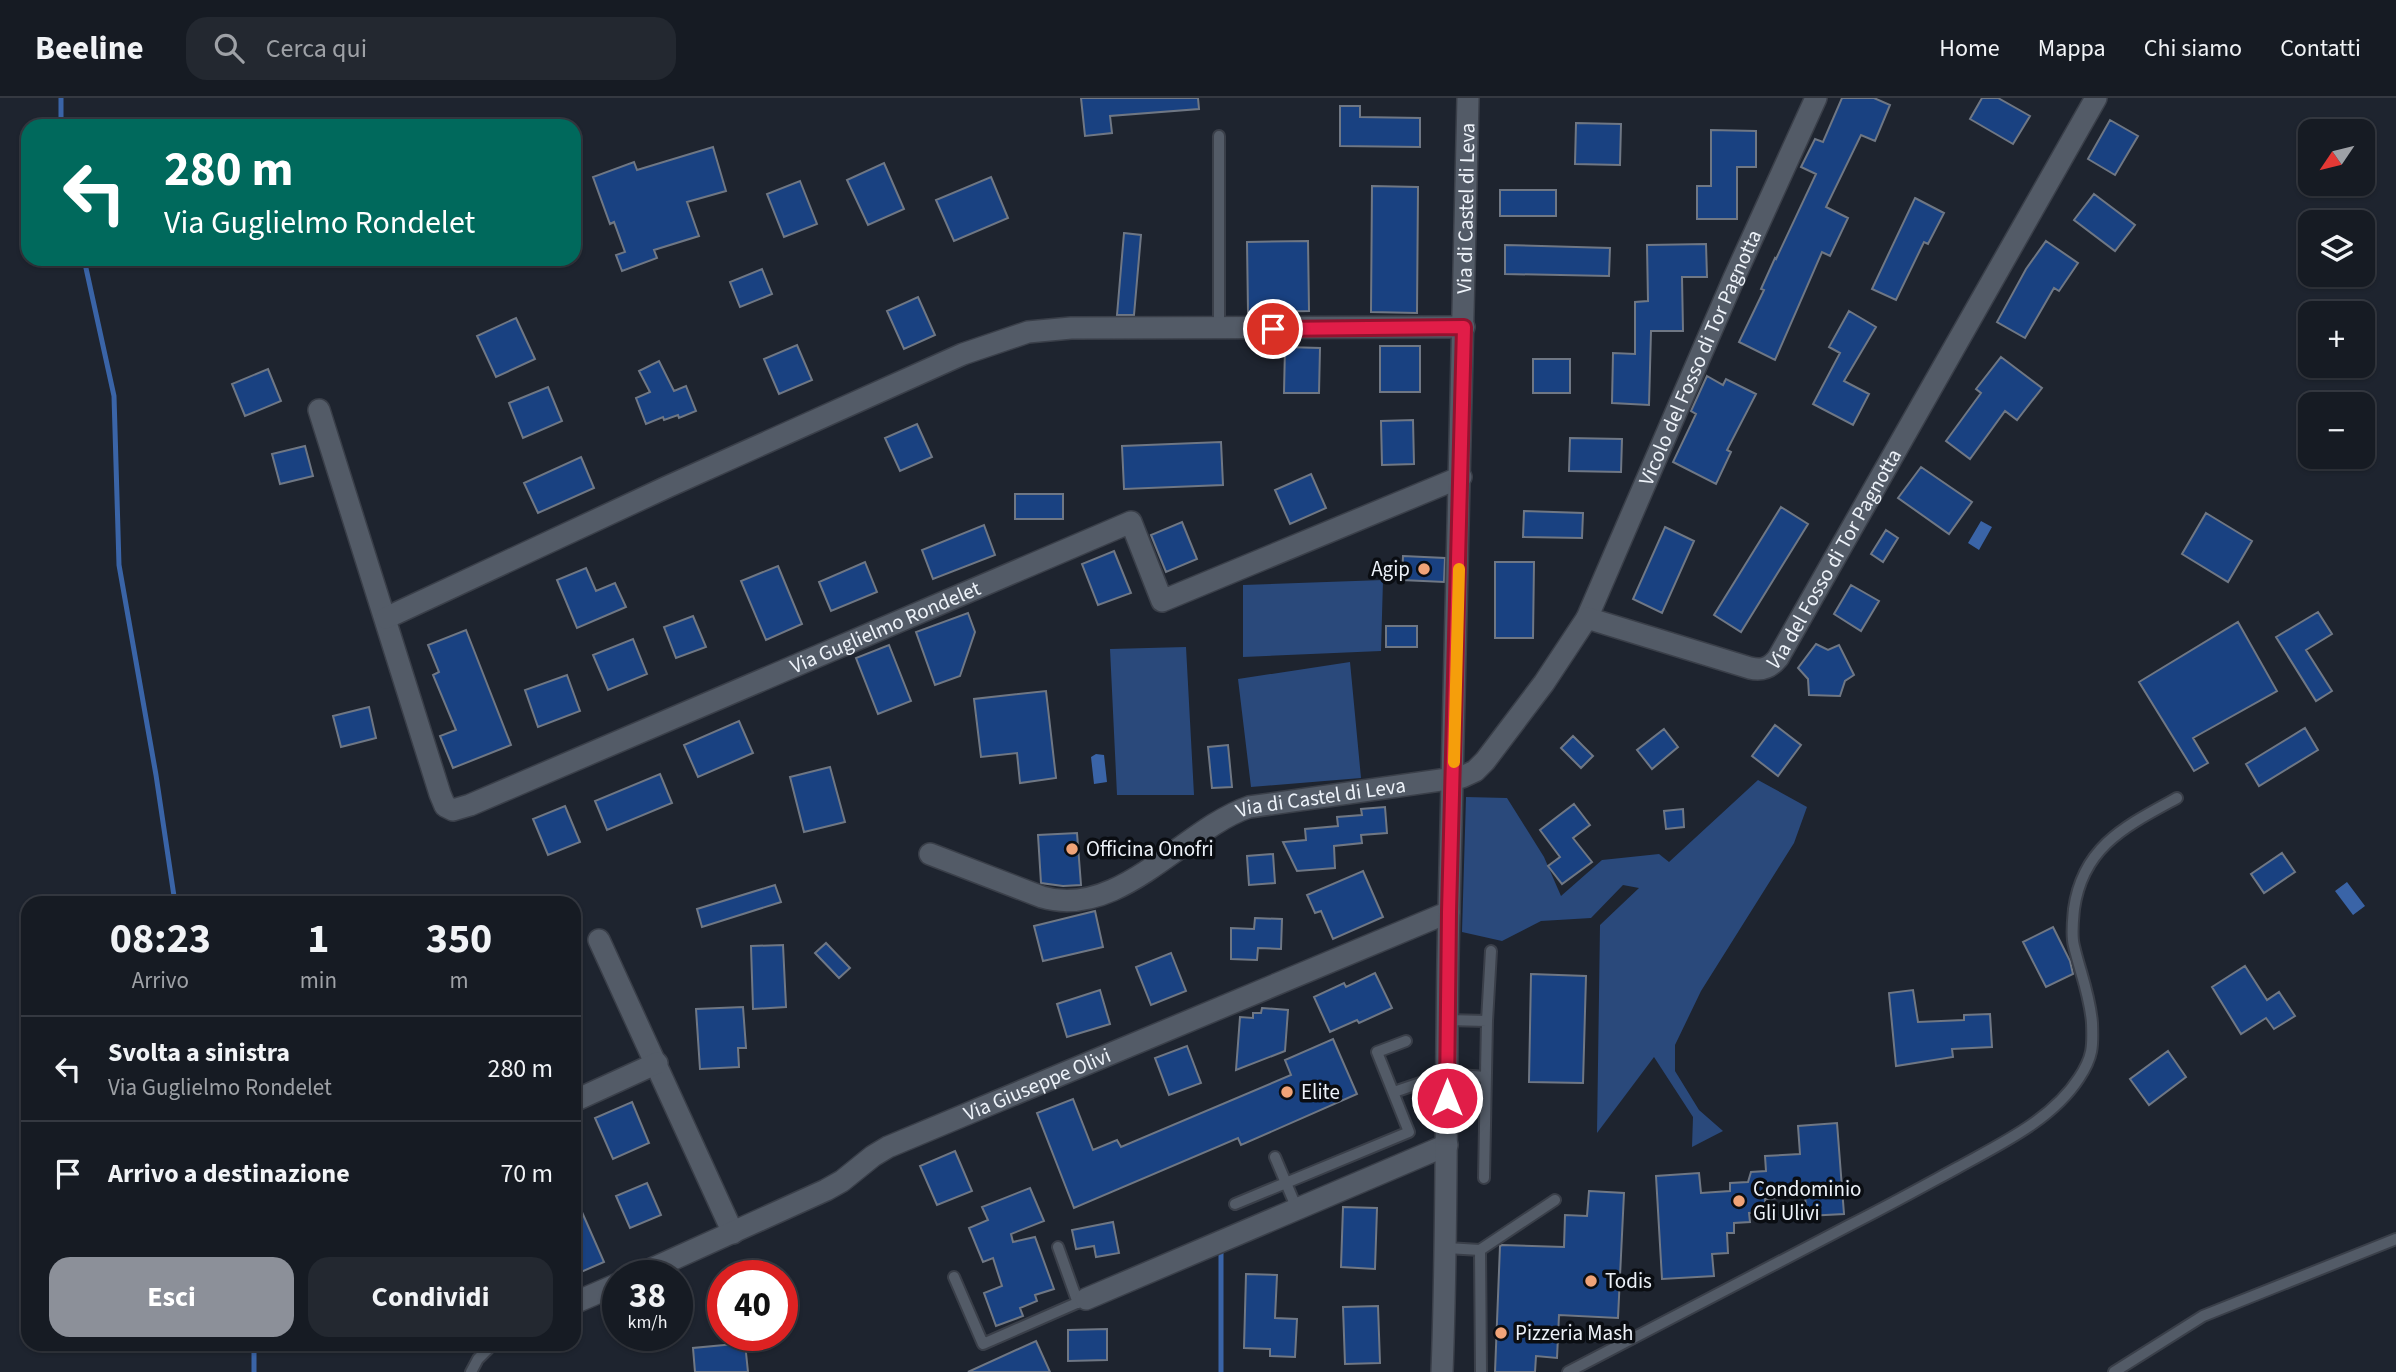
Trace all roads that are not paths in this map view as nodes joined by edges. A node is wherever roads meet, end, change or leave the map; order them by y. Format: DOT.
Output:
graph roads {
  1 [pos="1468,98"];
  2 [pos="1816,98"];
  3 [pos="2096,98"];
  4 [pos="1219,136"];
  5 [pos="1464,327"];
  6 [pos="1219,329"];
  7 [pos="319,410"];
  8 [pos="1461,477"];
  9 [pos="386,618"];
  10 [pos="1587,618"];
  11 [pos="1453,780"];
  12 [pos="2177,799"];
  13 [pos="930,854"];
  14 [pos="1449,912"];
  15 [pos="599,940"];
  16 [pos="1491,951"];
  17 [pos="1447,1020"];
  18 [pos="1487,1021"];
  19 [pos="1406,1041"];
  20 [pos="657,1063"];
  21 [pos="1447,1074"];
  22 [pos="1485,1077"];
  23 [pos="1394,1092"];
  24 [pos="581,1098"];
  25 [pos="1447,1146"];
  26 [pos="1275,1157"];
  27 [pos="1484,1178"];
  28 [pos="1287,1182"];
  29 [pos="1555,1200"];
  30 [pos="1235,1204"];
  31 [pos="1297,1209"];
  32 [pos="733,1233"];
  33 [pos="2396,1239"];
  34 [pos="1058,1247"];
  35 [pos="1447,1248"];
  36 [pos="1480,1250"];
  37 [pos="672,1260"];
  38 [pos="954,1278"];
  39 [pos="602,1291"];
  40 [pos="581,1300"];
  41 [pos="1082,1301"];
  42 [pos="486,1351"];
  43 [pos="471,1372"];
  44 [pos="1442,1372"];
  45 [pos="1481,1372"];
  46 [pos="1568,1372"];
  47 [pos="2114,1372"];
  1 -- 5 [label="street, Via di Castel di Leva"];
  2 -- 10 [label="street, Vicolo del Fosso di Tor Pagnotta"];
  3 -- 10 [label="street, Via del Fosso di Tor Pagnotta"];
  4 -- 6 [label="lane"];
  5 -- 6 [label="street"];
  5 -- 8 [label="street, Via di Castel di Leva"];
  6 -- 9 [label="street"];
  7 -- 9 [label="street, Via Guglielmo Rondelet"];
  8 -- 9 [label="street, Via Guglielmo Rondelet"];
  8 -- 11 [label="street, Via di Castel di Leva"];
  10 -- 11 [label="street"];
  11 -- 13 [label="street, Via di Castel di Leva"];
  11 -- 14 [label="street, Via di Castel di Leva"];
  12 -- 46 [label="lane"];
  14 -- 17 [label="street, Via di Castel di Leva"];
  14 -- 32 [label="street, Via Giuseppe Olivi"];
  15 -- 20 [label="street"];
  16 -- 18 [label="lane"];
  17 -- 18 [label="lane"];
  17 -- 21 [label="street, Via di Castel di Leva"];
  18 -- 22 [label="lane"];
  19 -- 23 [label="lane"];
  20 -- 24 [label="street"];
  20 -- 32 [label="street"];
  21 -- 22 [label="lane"];
  21 -- 23 [label="lane"];
  21 -- 25 [label="street, Via di Castel di Leva"];
  22 -- 27 [label="lane"];
  23 -- 28 [label="lane"];
  25 -- 31 [label="street"];
  25 -- 35 [label="street, Via di Castel di Leva"];
  26 -- 28 [label="lane"];
  28 -- 30 [label="lane"];
  28 -- 31 [label="lane"];
  29 -- 36 [label="lane"];
  31 -- 41 [label="street"];
  32 -- 37 [label="street, Via Giuseppe Olivi"];
  33 -- 47 [label="lane"];
  34 -- 41 [label="lane"];
  35 -- 36 [label="lane"];
  35 -- 44 [label="street, Via di Castel di Leva"];
  36 -- 45 [label="lane"];
  38 -- 41 [label="lane"];
  39 -- 40 [label="street"];
  42 -- 43 [label="lane"];
}
